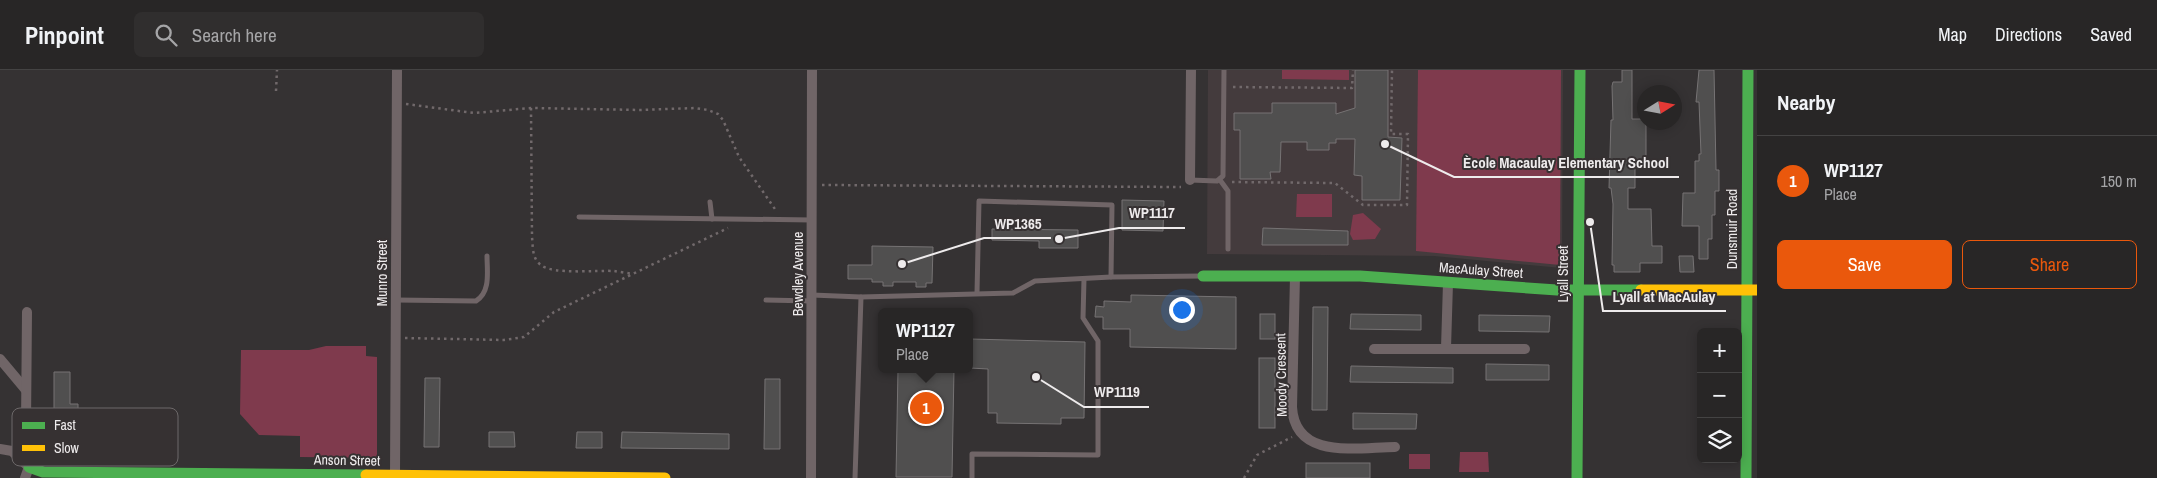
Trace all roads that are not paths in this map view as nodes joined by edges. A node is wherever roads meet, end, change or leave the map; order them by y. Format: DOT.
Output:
graph roads {
  1 [pos="397,70"];
  2 [pos="812,70"];
  3 [pos="1191,70"];
  4 [pos="1224,70"];
  5 [pos="1580,70"];
  6 [pos="1748,70"];
  7 [pos="1190,180"];
  8 [pos="1220,180"];
  9 [pos="710,202"];
  10 [pos="579,217"];
  11 [pos="712,219"];
  12 [pos="812,220"];
  13 [pos="1228,249"];
  14 [pos="487,256"];
  15 [pos="1203,276"];
  16 [pos="1295,276"];
  17 [pos="1111,277"];
  18 [pos="1084,279"];
  19 [pos="1448,283"];
  20 [pos="1578,290"];
  21 [pos="1752,290"];
  22 [pos="977,293"];
  23 [pos="861,297"];
  24 [pos="812,298"];
  25 [pos="396,300"];
  26 [pos="766,300"];
  27 [pos="27,312"];
  28 [pos="1446,348"];
  29 [pos="1374,349"];
  30 [pos="1525,349"];
  31 [pos="0,359"];
  32 [pos="26,390"];
  33 [pos="26,408"];
  34 [pos="1395,446"];
  35 [pos="27,473"];
  36 [pos="146,476"];
  37 [pos="395,476"];
  38 [pos="585,478"];
  39 [pos="665,478"];
  40 [pos="811,478"];
  41 [pos="855,478"];
  42 [pos="972,478"];
  43 [pos="1577,478"];
  44 [pos="1746,478"];
  1 -- 25 [label="street, Munro Street"];
  2 -- 12 [label="street, Bewdley Avenue"];
  3 -- 7 [label="street"];
  4 -- 8 [label="lane"];
  5 -- 20 [label="street, Lyall Street"];
  6 -- 21 [label="street, Dunsmuir Road"];
  7 -- 8 [label="lane"];
  8 -- 13 [label="lane"];
  9 -- 11 [label="lane"];
  10 -- 11 [label="lane"];
  11 -- 12 [label="lane"];
  12 -- 24 [label="street, Bewdley Avenue"];
  14 -- 25 [label="lane"];
  15 -- 16 [label="street, MacAulay Street"];
  15 -- 17 [label="lane"];
  16 -- 19 [label="street, MacAulay Street"];
  16 -- 34 [label="street, Moody Crescent"];
  17 -- 18 [label="lane"];
  17 -- 22 [label="lane"];
  18 -- 22 [label="lane"];
  18 -- 42 [label="lane"];
  19 -- 20 [label="street, MacAulay Street"];
  19 -- 28 [label="street"];
  20 -- 21 [label="street, MacAulay Street"];
  20 -- 43 [label="street, Lyall Street"];
  21 -- 44 [label="street, Dunsmuir Road"];
  22 -- 23 [label="lane"];
  23 -- 24 [label="lane"];
  23 -- 41 [label="lane"];
  24 -- 26 [label="lane"];
  24 -- 40 [label="street, Bewdley Avenue"];
  25 -- 37 [label="street, Munro Street"];
  27 -- 32 [label="street"];
  28 -- 29 [label="street"];
  28 -- 30 [label="street"];
  31 -- 32 [label="street"];
  32 -- 33 [label="street"];
  35 -- 36 [label="street, Anson Street"];
  36 -- 37 [label="street, Anson Street"];
  37 -- 38 [label="street, Anson Street"];
  38 -- 39 [label="street, Anson Street"];
}
